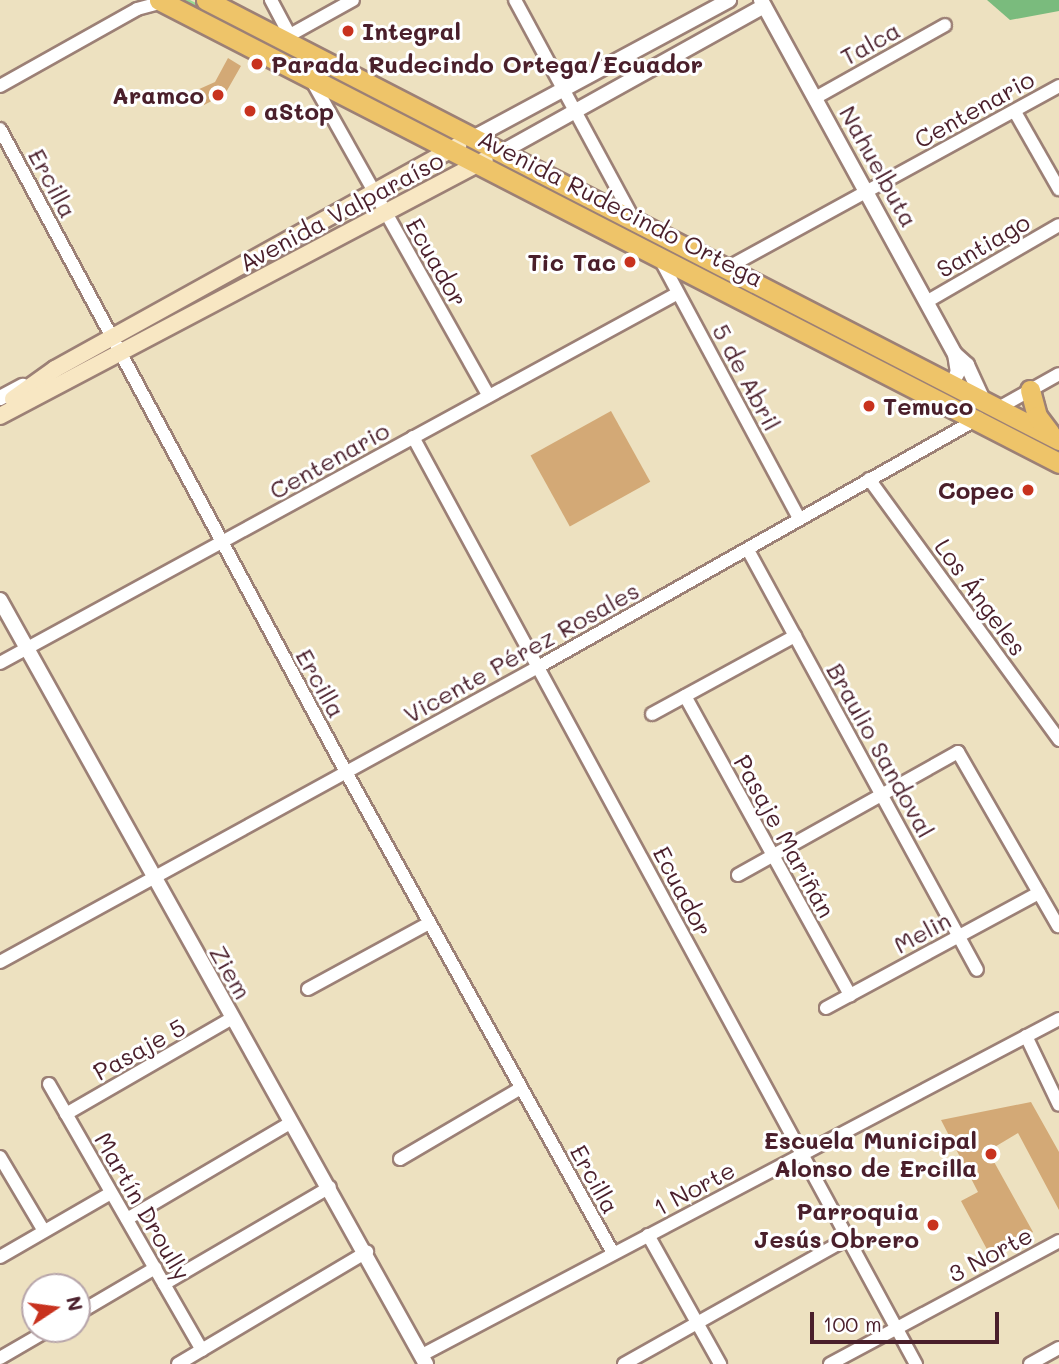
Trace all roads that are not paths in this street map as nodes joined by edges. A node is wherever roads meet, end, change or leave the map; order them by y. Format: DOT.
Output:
graph roads {
  1 [pos="130,0"];
  2 [pos="206,0"];
  3 [pos="271,0"];
  4 [pos="353,0"];
  5 [pos="515,0"];
  6 [pos="729,0"];
  7 [pos="161,1"];
  8 [pos="767,2"];
  9 [pos="128,15"];
  10 [pos="945,25"];
  11 [pos="286,36"];
  12 [pos="308,74"];
  13 [pos="0,86"];
  14 [pos="1059,86"];
  15 [pos="561,89"];
  16 [pos="815,98"];
  17 [pos="1015,111"];
  18 [pos="573,112"];
  19 [pos="0,129"];
  20 [pos="473,138"];
  21 [pos="453,149"];
  22 [pos="500,153"];
  23 [pos="480,162"];
  24 [pos="1059,189"];
  25 [pos="373,191"];
  26 [pos="867,192"];
  27 [pos="386,213"];
  28 [pos="636,223"];
  29 [pos="1059,225"];
  30 [pos="658,256"];
  31 [pos="725,269"];
  32 [pos="678,293"];
  33 [pos="928,301"];
  34 [pos="115,345"];
  35 [pos="955,354"];
  36 [pos="55,369"];
  37 [pos="1059,374"];
  38 [pos="951,385"];
  39 [pos="1030,390"];
  40 [pos="489,396"];
  41 [pos="0,398"];
  42 [pos="0,409"];
  43 [pos="986,410"];
  44 [pos="0,416"];
  45 [pos="413,438"];
  46 [pos="1057,439"];
  47 [pos="1059,463"];
  48 [pos="869,480"];
  49 [pos="799,519"];
  50 [pos="221,542"];
  51 [pos="748,550"];
  52 [pos="0,600"];
  53 [pos="795,636"];
  54 [pos="26,649"];
  55 [pos="0,663"];
  56 [pos="538,667"];
  57 [pos="685,696"];
  58 [pos="652,714"];
  59 [pos="1059,740"];
  60 [pos="346,772"];
  61 [pos="881,794"];
  62 [pos="772,856"];
  63 [pos="738,875"];
  64 [pos="153,880"];
  65 [pos="1039,893"];
  66 [pos="429,923"];
  67 [pos="1058,926"];
  68 [pos="959,936"];
  69 [pos="0,962"];
  70 [pos="977,970"];
  71 [pos="308,989"];
  72 [pos="850,995"];
  73 [pos="825,1008"];
  74 [pos="232,1018"];
  75 [pos="1059,1019"];
  76 [pos="1026,1036"];
  77 [pos="49,1084"];
  78 [pos="521,1088"];
  79 [pos="1059,1105"];
  80 [pos="66,1114"];
  81 [pos="292,1122"];
  82 [pos="802,1154"];
  83 [pos="0,1157"];
  84 [pos="400,1158"];
  85 [pos="330,1187"];
  86 [pos="111,1193"];
  87 [pos="127,1219"];
  88 [pos="44,1231"];
  89 [pos="648,1235"];
  90 [pos="848,1239"];
  91 [pos="1059,1241"];
  92 [pos="367,1252"];
  93 [pos="613,1253"];
  94 [pos="0,1257"];
  95 [pos="155,1268"];
  96 [pos="164,1284"];
  97 [pos="91,1306"];
  98 [pos="697,1323"];
  99 [pos="897,1328"];
  100 [pos="26,1343"];
  101 [pos="1059,1349"];
  102 [pos="202,1350"];
  103 [pos="0,1358"];
  104 [pos="424,1359"];
  105 [pos="178,1364"];
  106 [pos="624,1364"];
  107 [pos="720,1364"];
  108 [pos="830,1364"];
  109 [pos="916,1364"];
  110 [pos="1030,1364"];
  1 -- 9 [label="street"];
  2 -- 11 [label="main road, Avenida Rudecindo Ortega"];
  3 -- 11 [label="street"];
  4 -- 11 [label="street"];
  5 -- 15 [label="street"];
  6 -- 15 [label="street, Avenida Valparaíso"];
  7 -- 9 [label="street"];
  7 -- 12 [label="main road, Avenida Rudecindo Ortega"];
  8 -- 16 [label="street, Nahuelbuta"];
  8 -- 18 [label="street, Avenida Valparaíso"];
  9 -- 13 [label="street"];
  10 -- 16 [label="street, Talca"];
  11 -- 20 [label="main road, Avenida Rudecindo Ortega"];
  12 -- 21 [label="main road, Avenida Rudecindo Ortega"];
  12 -- 25 [label="street, Ecuador"];
  14 -- 17 [label="street, Centenario"];
  15 -- 18 [label="street"];
  15 -- 20 [label="street, Avenida Valparaíso"];
  16 -- 26 [label="street, Nahuelbuta"];
  17 -- 24 [label="street"];
  17 -- 26 [label="street, Centenario"];
  18 -- 22 [label="street, Avenida Valparaíso"];
  18 -- 28 [label="street"];
  19 -- 34 [label="street, Ercilla"];
  20 -- 21 [label="main road, Avenida Valparaíso"];
  20 -- 22 [label="main road, Avenida Rudecindo Ortega"];
  21 -- 23 [label="main road, Avenida Rudecindo Ortega"];
  21 -- 25 [label="main road, Avenida Valparaíso"];
  22 -- 23 [label="main road, Avenida Valparaíso"];
  22 -- 28 [label="main road, Avenida Rudecindo Ortega"];
  23 -- 27 [label="main road, Avenida Valparaíso"];
  23 -- 30 [label="main road, Avenida Rudecindo Ortega"];
  25 -- 27 [label="street, Ecuador"];
  25 -- 34 [label="main road, Avenida Valparaíso"];
  26 -- 31 [label="street, Centenario"];
  26 -- 33 [label="street, Nahuelbuta"];
  27 -- 34 [label="main road, Avenida Valparaíso"];
  27 -- 40 [label="street, Ecuador"];
  28 -- 31 [label="main road, Avenida Rudecindo Ortega"];
  29 -- 33 [label="street, Santiago"];
  30 -- 32 [label="street, 5 de Abril"];
  30 -- 43 [label="main road, Avenida Rudecindo Ortega"];
  31 -- 38 [label="main road, Avenida Rudecindo Ortega"];
  32 -- 40 [label="street, Centenario"];
  32 -- 49 [label="street, 5 de Abril"];
  33 -- 35 [label="street, Nahuelbuta"];
  34 -- 36 [label="main road, Avenida Valparaíso"];
  34 -- 44 [label="main road, Avenida Valparaíso"];
  34 -- 50 [label="street, Ercilla"];
  35 -- 38 [label="street"];
  35 -- 43 [label="street, Nahuelbuta"];
  36 -- 41 [label="street, Avenida Valparaíso"];
  36 -- 42 [label="main road, Avenida Valparaíso"];
  37 -- 39 [label="street, Vicente Pérez Rosales"];
  38 -- 43 [label="main road, Avenida Rudecindo Ortega"];
  39 -- 43 [label="street, Vicente Pérez Rosales"];
  39 -- 46 [label="main road"];
  40 -- 45 [label="street, Centenario"];
  43 -- 46 [label="main road, Avenida Rudecindo Ortega"];
  43 -- 47 [label="main road, Avenida Rudecindo Ortega"];
  43 -- 48 [label="street, Vicente Pérez Rosales"];
  45 -- 50 [label="street, Centenario"];
  45 -- 56 [label="street, Ecuador"];
  48 -- 49 [label="street, Vicente Pérez Rosales"];
  48 -- 59 [label="street, Los Ángeles"];
  49 -- 51 [label="street, Vicente Pérez Rosales"];
  50 -- 54 [label="street, Centenario"];
  50 -- 60 [label="street, Ercilla"];
  51 -- 53 [label="street, Braulio Sandoval"];
  51 -- 56 [label="street, Vicente Pérez Rosales"];
  52 -- 54 [label="street, Ziem"];
  53 -- 57 [label="street"];
  53 -- 61 [label="street, Braulio Sandoval"];
  54 -- 55 [label="street, Centenario"];
  54 -- 64 [label="street, Ziem"];
  56 -- 60 [label="street, Vicente Pérez Rosales"];
  56 -- 82 [label="street, Ecuador"];
  57 -- 58 [label="street"];
  57 -- 62 [label="street, Pasaje Mariñán"];
  60 -- 64 [label="street, Vicente Pérez Rosales"];
  60 -- 66 [label="street, Ercilla"];
  61 -- 62 [label="street"];
  61 -- 65 [label="street"];
  61 -- 68 [label="street, Braulio Sandoval"];
  62 -- 63 [label="street"];
  62 -- 72 [label="street, Pasaje Mariñán"];
  64 -- 69 [label="street, Vicente Pérez Rosales"];
  64 -- 74 [label="street, Ziem"];
  65 -- 67 [label="street"];
  65 -- 68 [label="street, Melin"];
  66 -- 71 [label="street"];
  66 -- 78 [label="street, Ercilla"];
  68 -- 70 [label="street, Braulio Sandoval"];
  68 -- 72 [label="street, Melin"];
  72 -- 73 [label="street, Melin"];
  74 -- 80 [label="street, Pasaje 5"];
  74 -- 81 [label="street, Ziem"];
  75 -- 76 [label="street, 1 Norte"];
  76 -- 79 [label="street"];
  76 -- 82 [label="street, 1 Norte"];
  77 -- 80 [label="street, Martín Droully"];
  78 -- 84 [label="street"];
  78 -- 93 [label="street, Ercilla"];
  80 -- 86 [label="street, Martín Droully"];
  81 -- 85 [label="street, Ziem"];
  81 -- 87 [label="street"];
  82 -- 89 [label="street, 1 Norte"];
  82 -- 90 [label="street, Ecuador"];
  83 -- 88 [label="street"];
  85 -- 92 [label="street, Ziem"];
  85 -- 96 [label="street"];
  86 -- 87 [label="street, Martín Droully"];
  86 -- 88 [label="street"];
  87 -- 95 [label="street, Martín Droully"];
  88 -- 94 [label="street"];
  89 -- 93 [label="street, 1 Norte"];
  89 -- 98 [label="street"];
  90 -- 98 [label="street"];
  90 -- 99 [label="street, Ecuador"];
  91 -- 99 [label="street, 3 Norte"];
  92 -- 102 [label="street"];
  92 -- 104 [label="street, Ziem"];
  93 -- 104 [label="street, 1 Norte"];
  95 -- 96 [label="street, Martín Droully"];
  95 -- 97 [label="street"];
  96 -- 102 [label="street, Martín Droully"];
  98 -- 106 [label="street"];
  98 -- 107 [label="street"];
  99 -- 108 [label="street, 3 Norte"];
  99 -- 109 [label="street, Ecuador"];
  100 -- 103 [label="street"];
  101 -- 110 [label="street"];
  102 -- 105 [label="street"];
}
